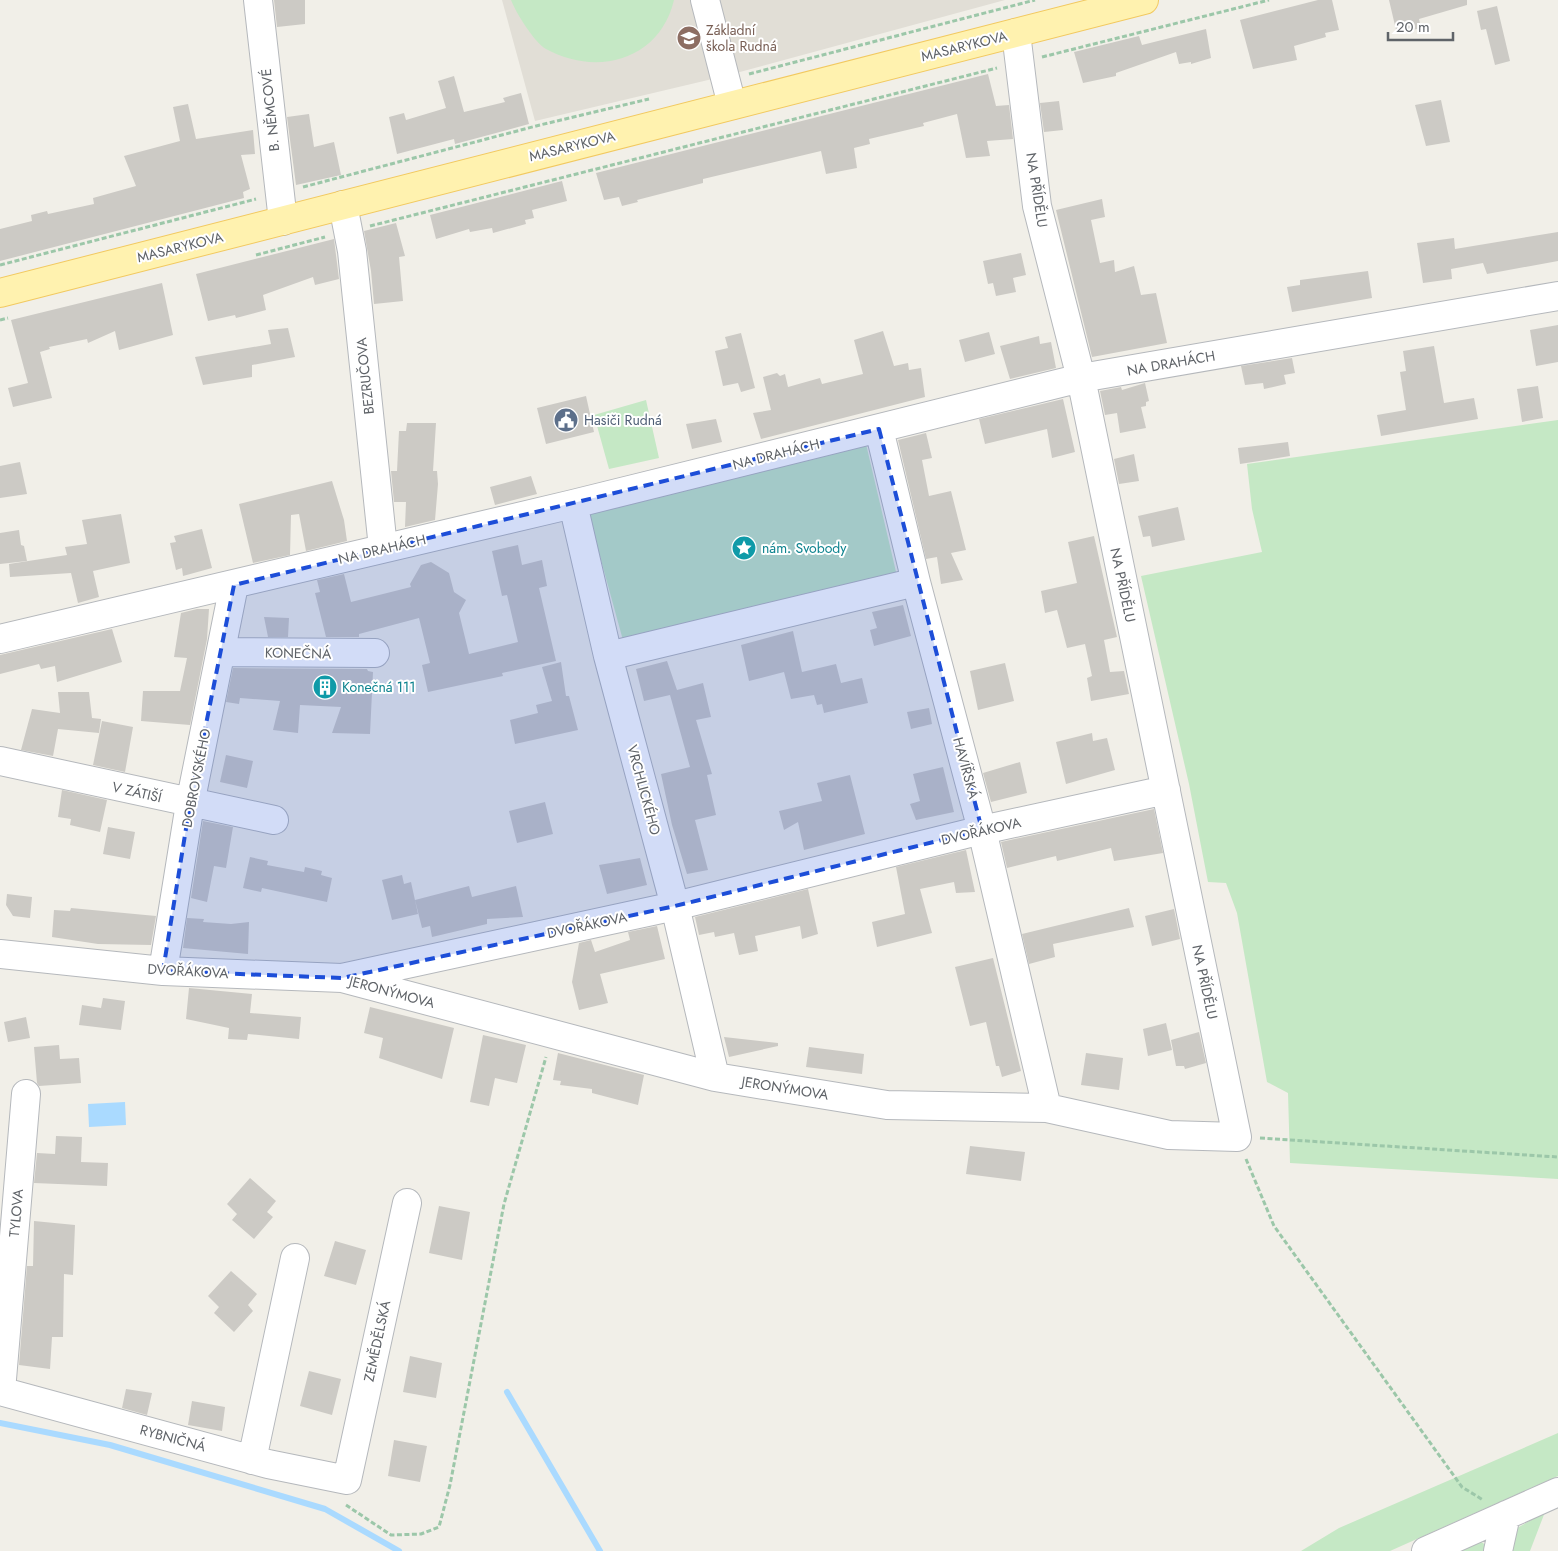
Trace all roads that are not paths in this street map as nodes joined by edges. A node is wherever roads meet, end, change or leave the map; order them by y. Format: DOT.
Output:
graph roads {
  1 [pos="258,0"];
  2 [pos="704,0"];
  3 [pos="1144,0"];
  4 [pos="1016,33"];
  5 [pos="732,105"];
  6 [pos="343,205"];
  7 [pos="283,221"];
  8 [pos="1558,296"];
  9 [pos="5,305"];
  10 [pos="1081,378"];
  11 [pos="878,429"];
  12 [pos="573,504"];
  13 [pos="383,548"];
  14 [pos="916,582"];
  15 [pos="234,585"];
  16 [pos="0,640"];
  17 [pos="221,652"];
  18 [pos="375,653"];
  19 [pos="608,656"];
  20 [pos="0,761"];
  21 [pos="1166,790"];
  22 [pos="190,804"];
  23 [pos="274,820"];
  24 [pos="982,830"];
  25 [pos="676,906"];
  26 [pos="0,954"];
  27 [pos="163,971"];
  28 [pos="342,978"];
  29 [pos="715,1077"];
  30 [pos="26,1094"];
  31 [pos="1047,1108"];
  32 [pos="1237,1137"];
  33 [pos="407,1203"];
  34 [pos="295,1258"];
  35 [pos="1,1391"];
  36 [pos="252,1460"];
  37 [pos="345,1491"];
  38 [pos="1558,1492"];
  39 [pos="1506,1515"];
  40 [pos="1426,1551"];
  41 [pos="1498,1551"];
  1 -- 7 [label="street, B. NĚMCOVÉ"];
  2 -- 5 [label="street"];
  3 -- 4 [label="main road, MASARYKOVA"];
  4 -- 5 [label="main road, MASARYKOVA"];
  4 -- 10 [label="street, NA PŘÍDĚLU"];
  5 -- 6 [label="main road, MASARYKOVA"];
  6 -- 7 [label="main road, MASARYKOVA"];
  6 -- 13 [label="street, BEZRUČOVA"];
  7 -- 9 [label="main road, MASARYKOVA"];
  8 -- 10 [label="street, NA DRAHÁCH"];
  10 -- 11 [label="street, NA DRAHÁCH"];
  10 -- 21 [label="street, NA PŘÍDĚLU"];
  11 -- 12 [label="street, NA DRAHÁCH"];
  11 -- 14 [label="street, HAVÍŘSKÁ"];
  12 -- 13 [label="street, NA DRAHÁCH"];
  12 -- 19 [label="street, VRCHLICKÉHO"];
  13 -- 15 [label="street, NA DRAHÁCH"];
  14 -- 19 [label="street"];
  14 -- 24 [label="street, HAVÍŘSKÁ"];
  15 -- 16 [label="street, NA DRAHÁCH"];
  15 -- 17 [label="street, DOBROVSKÉHO"];
  17 -- 18 [label="street, KONEČNÁ"];
  17 -- 22 [label="street, DOBROVSKÉHO"];
  19 -- 25 [label="street, VRCHLICKÉHO"];
  20 -- 22 [label="street, V ZÁTIŠÍ"];
  21 -- 24 [label="street, DVOŘÁKOVA"];
  21 -- 32 [label="street, NA PŘÍDĚLU"];
  22 -- 23 [label="street, V ZÁTIŠÍ"];
  22 -- 27 [label="street, DOBROVSKÉHO"];
  24 -- 25 [label="street, DVOŘÁKOVA"];
  24 -- 31 [label="street, HAVÍŘSKÁ"];
  25 -- 28 [label="street, DVOŘÁKOVA"];
  25 -- 29 [label="street, VRCHLICKÉHO"];
  26 -- 27 [label="street, DVOŘÁKOVA"];
  27 -- 28 [label="street, DVOŘÁKOVA"];
  28 -- 29 [label="street, JERONÝMOVA"];
  29 -- 31 [label="street, JERONÝMOVA"];
  30 -- 35 [label="street, TYLOVA"];
  31 -- 32 [label="street, JERONÝMOVA"];
  33 -- 37 [label="street, ZEMĚDĚLSKÁ"];
  34 -- 36 [label="street"];
  35 -- 36 [label="street, RYBNIČNÁ"];
  36 -- 37 [label="street, RYBNIČNÁ"];
  38 -- 39 [label="street"];
  39 -- 40 [label="street"];
  39 -- 41 [label="street"];
}
